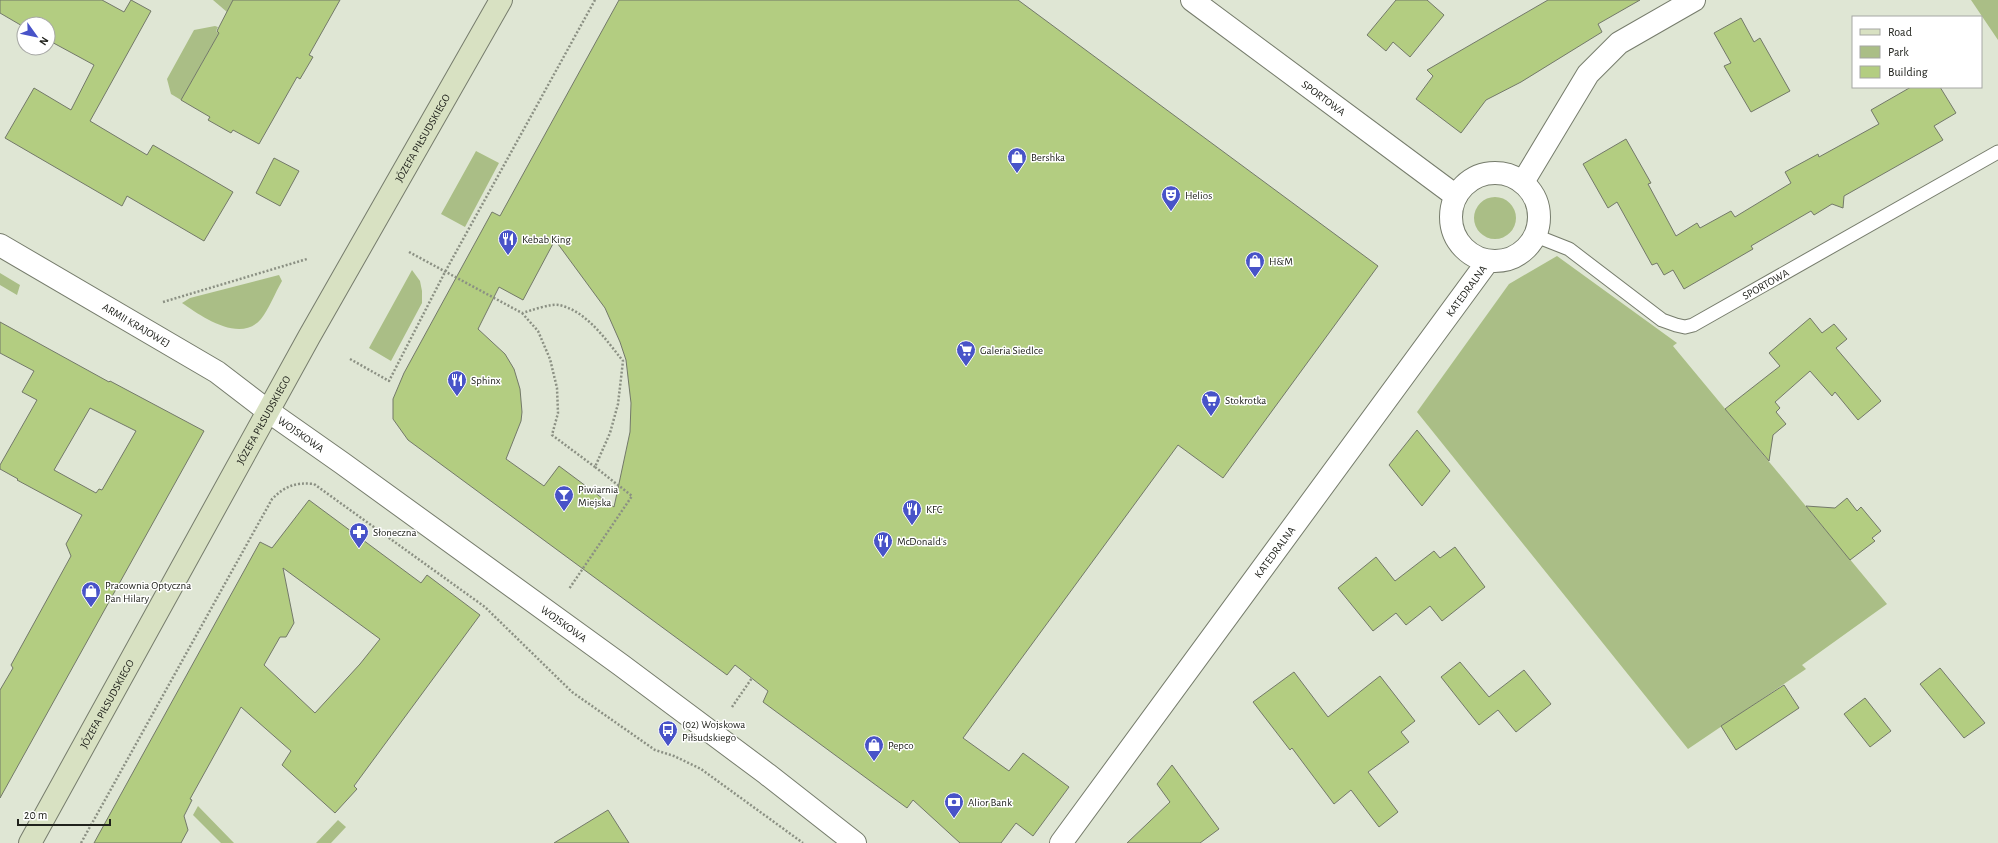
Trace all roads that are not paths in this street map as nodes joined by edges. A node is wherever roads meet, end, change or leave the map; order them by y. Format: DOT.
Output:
graph roads {
  1 [pos="501,0"];
  2 [pos="1192,0"];
  3 [pos="1694,0"];
  4 [pos="1998,152"];
  5 [pos="1523,182"];
  6 [pos="1456,196"];
  7 [pos="1536,236"];
  8 [pos="0,245"];
  9 [pos="1488,261"];
  10 [pos="268,411"];
  11 [pos="30,843"];
  12 [pos="855,843"];
  13 [pos="1061,843"];
  1 -- 10 [label="main road, JÓZEFA PIŁSUDSKIEGO"];
  2 -- 6 [label="street, SPORTOWA"];
  3 -- 5 [label="street"];
  4 -- 7 [label="lane, SPORTOWA"];
  5 -- 6 [label="street"];
  5 -- 7 [label="street"];
  6 -- 9 [label="street"];
  7 -- 9 [label="street"];
  8 -- 10 [label="street, ARMII KRAJOWEJ"];
  9 -- 13 [label="street, KATEDRALNA"];
  10 -- 11 [label="main road, JÓZEFA PIŁSUDSKIEGO"];
  10 -- 12 [label="street, WOJSKOWA"];
}
